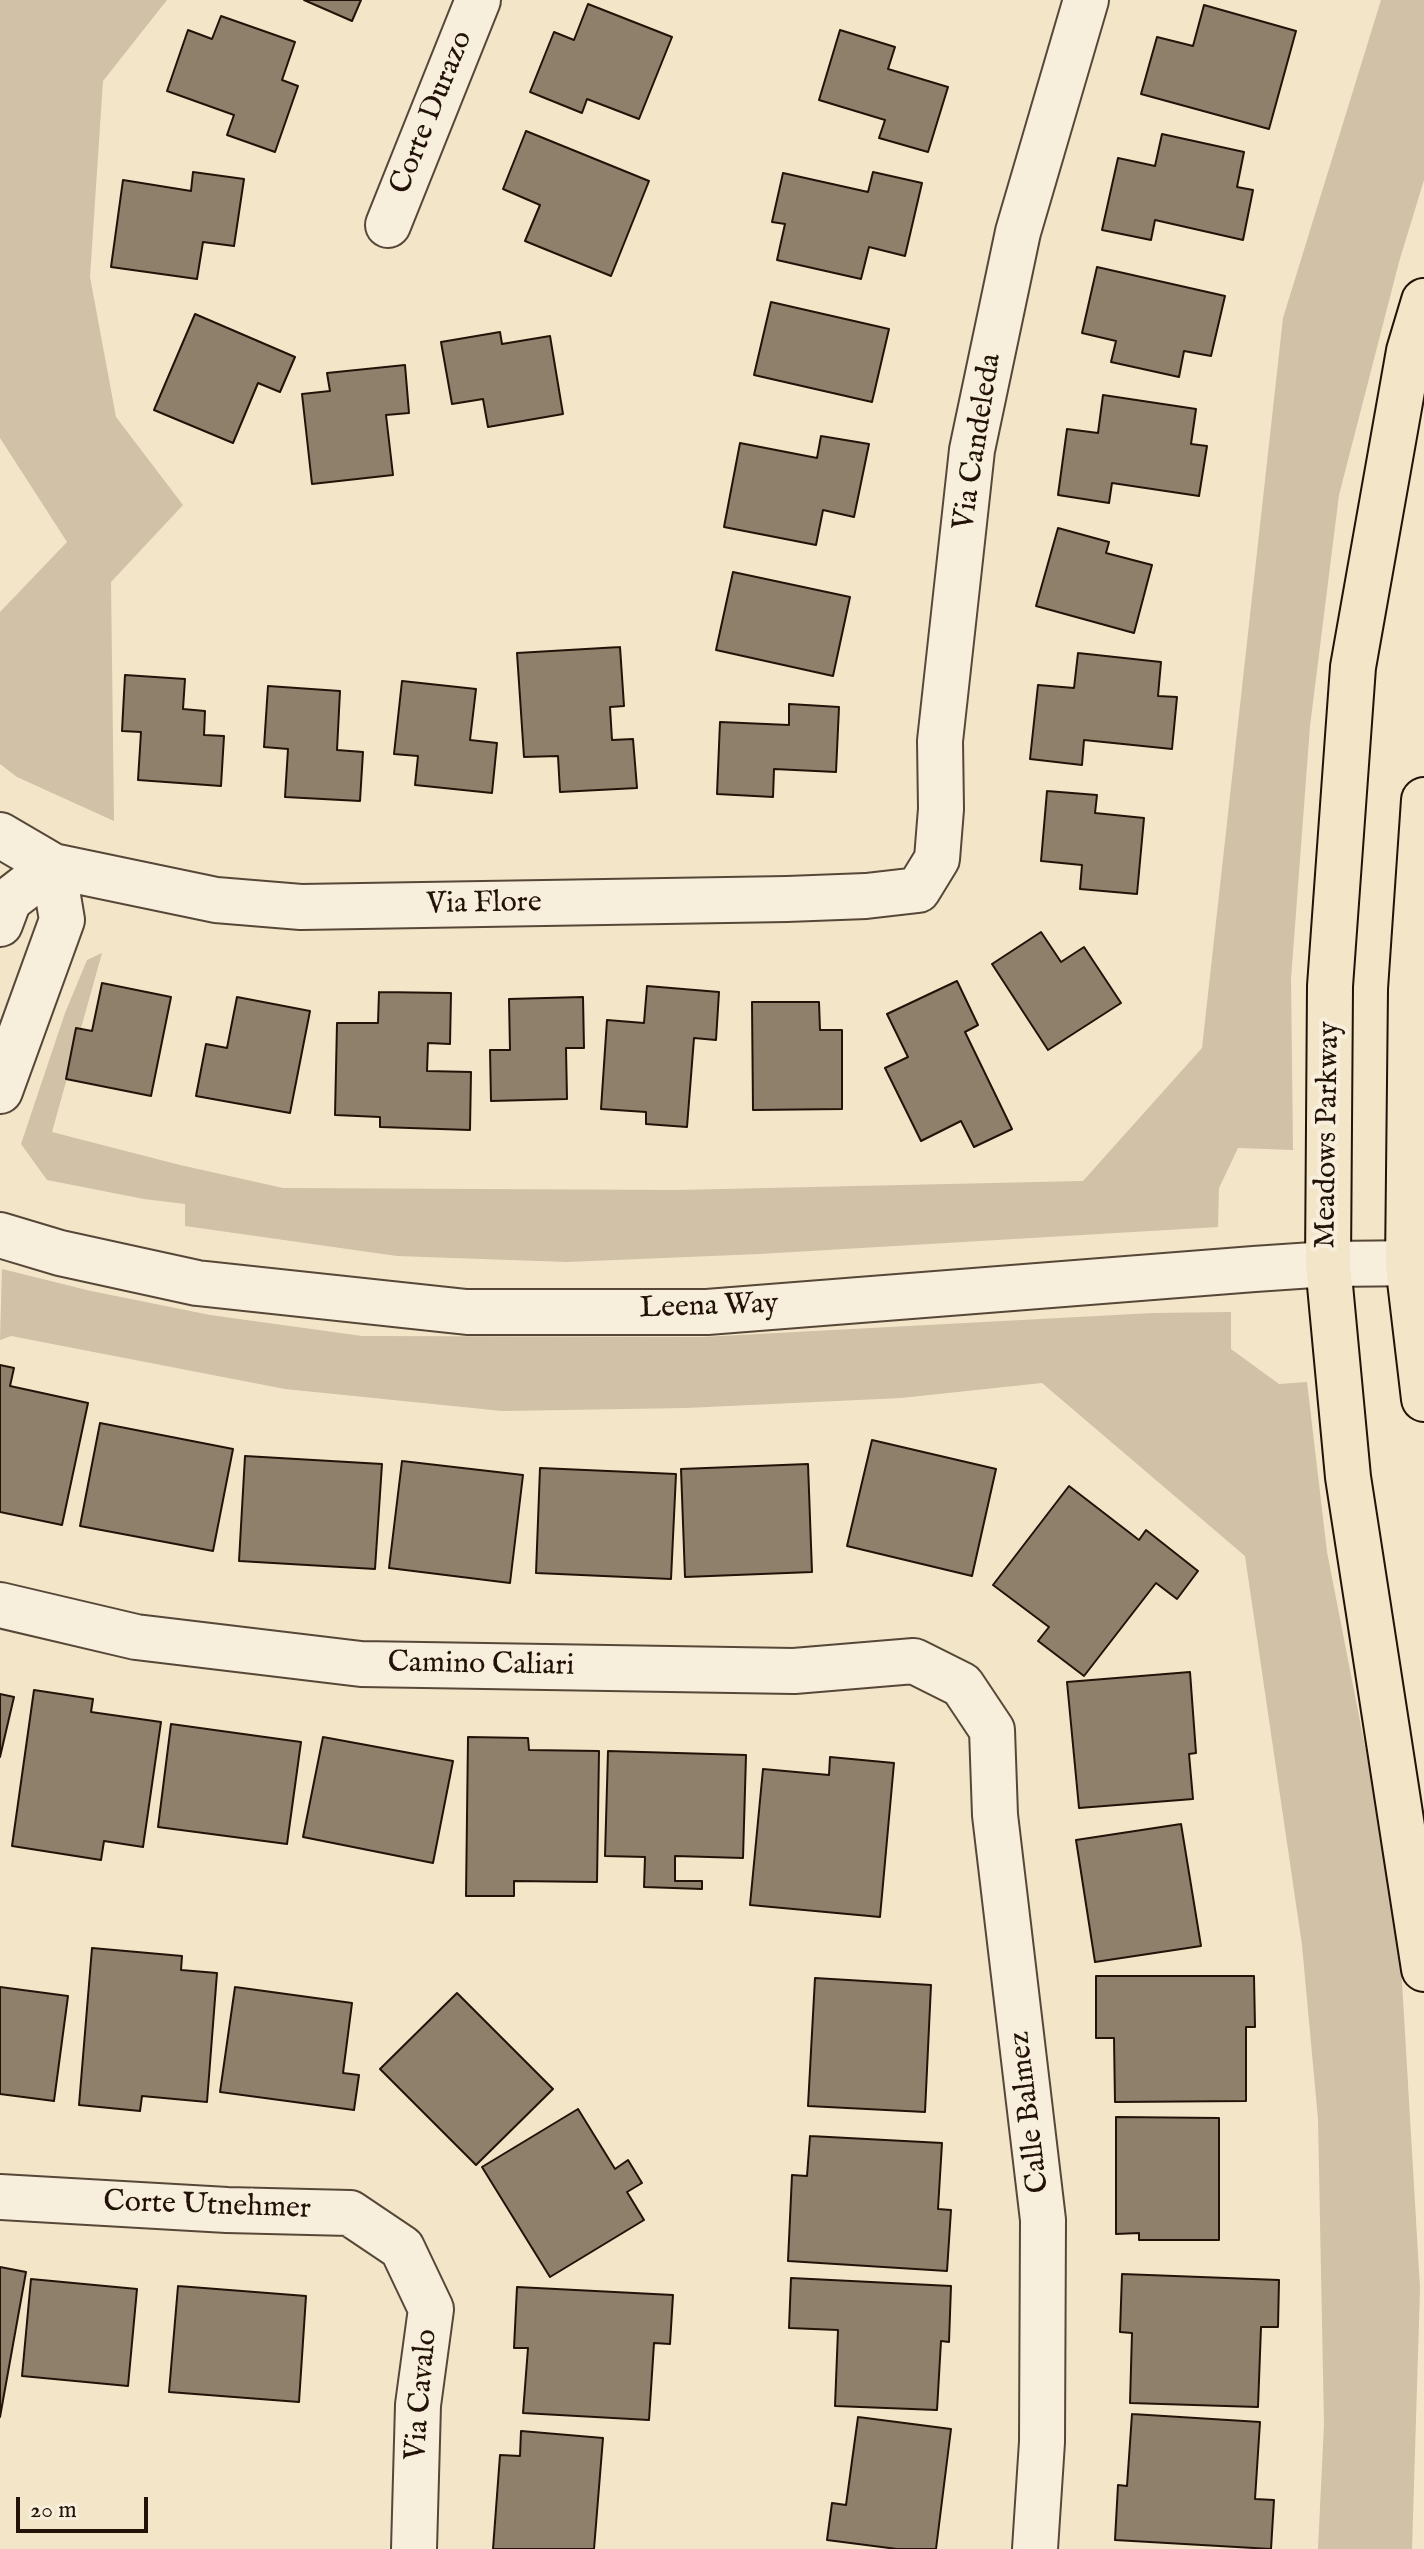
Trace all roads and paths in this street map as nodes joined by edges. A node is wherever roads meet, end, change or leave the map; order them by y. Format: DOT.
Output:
graph roads {
  1 [pos="478,0"];
  2 [pos="1086,0"];
  3 [pos="388,225"];
  4 [pos="1424,301"];
  5 [pos="1424,800"];
  6 [pos="0,835"];
  7 [pos="53,866"];
  8 [pos="918,890"];
  9 [pos="0,924"];
  10 [pos="0,1091"];
  11 [pos="0,1235"];
  12 [pos="1328,1264"];
  13 [pos="1416,1264"];
  14 [pos="1424,1399"];
  15 [pos="0,1605"];
  16 [pos="962,1685"];
  17 [pos="1424,1969"];
  18 [pos="0,2197"];
  19 [pos="402,2248"];
  20 [pos="414,2549"];
  21 [pos="1035,2549"];
  1 -- 3 [label="street, Corte Durazo"];
  2 -- 8 [label="street, Via Candeleda"];
  4 -- 12 [label="main road, Meadows Parkway"];
  5 -- 13 [label="main road"];
  6 -- 7 [label="street, Via Flore"];
  7 -- 8 [label="street, Via Flore"];
  7 -- 9 [label="street"];
  7 -- 10 [label="street"];
  11 -- 12 [label="street, Leena Way"];
  12 -- 13 [label="street, Leena Way"];
  12 -- 17 [label="main road, Meadows Parkway"];
  13 -- 14 [label="main road"];
  15 -- 16 [label="street, Camino Caliari"];
  16 -- 21 [label="street, Calle Balmez"];
  18 -- 19 [label="street, Corte Utnehmer"];
  19 -- 20 [label="street, Via Cavalo"];
}
